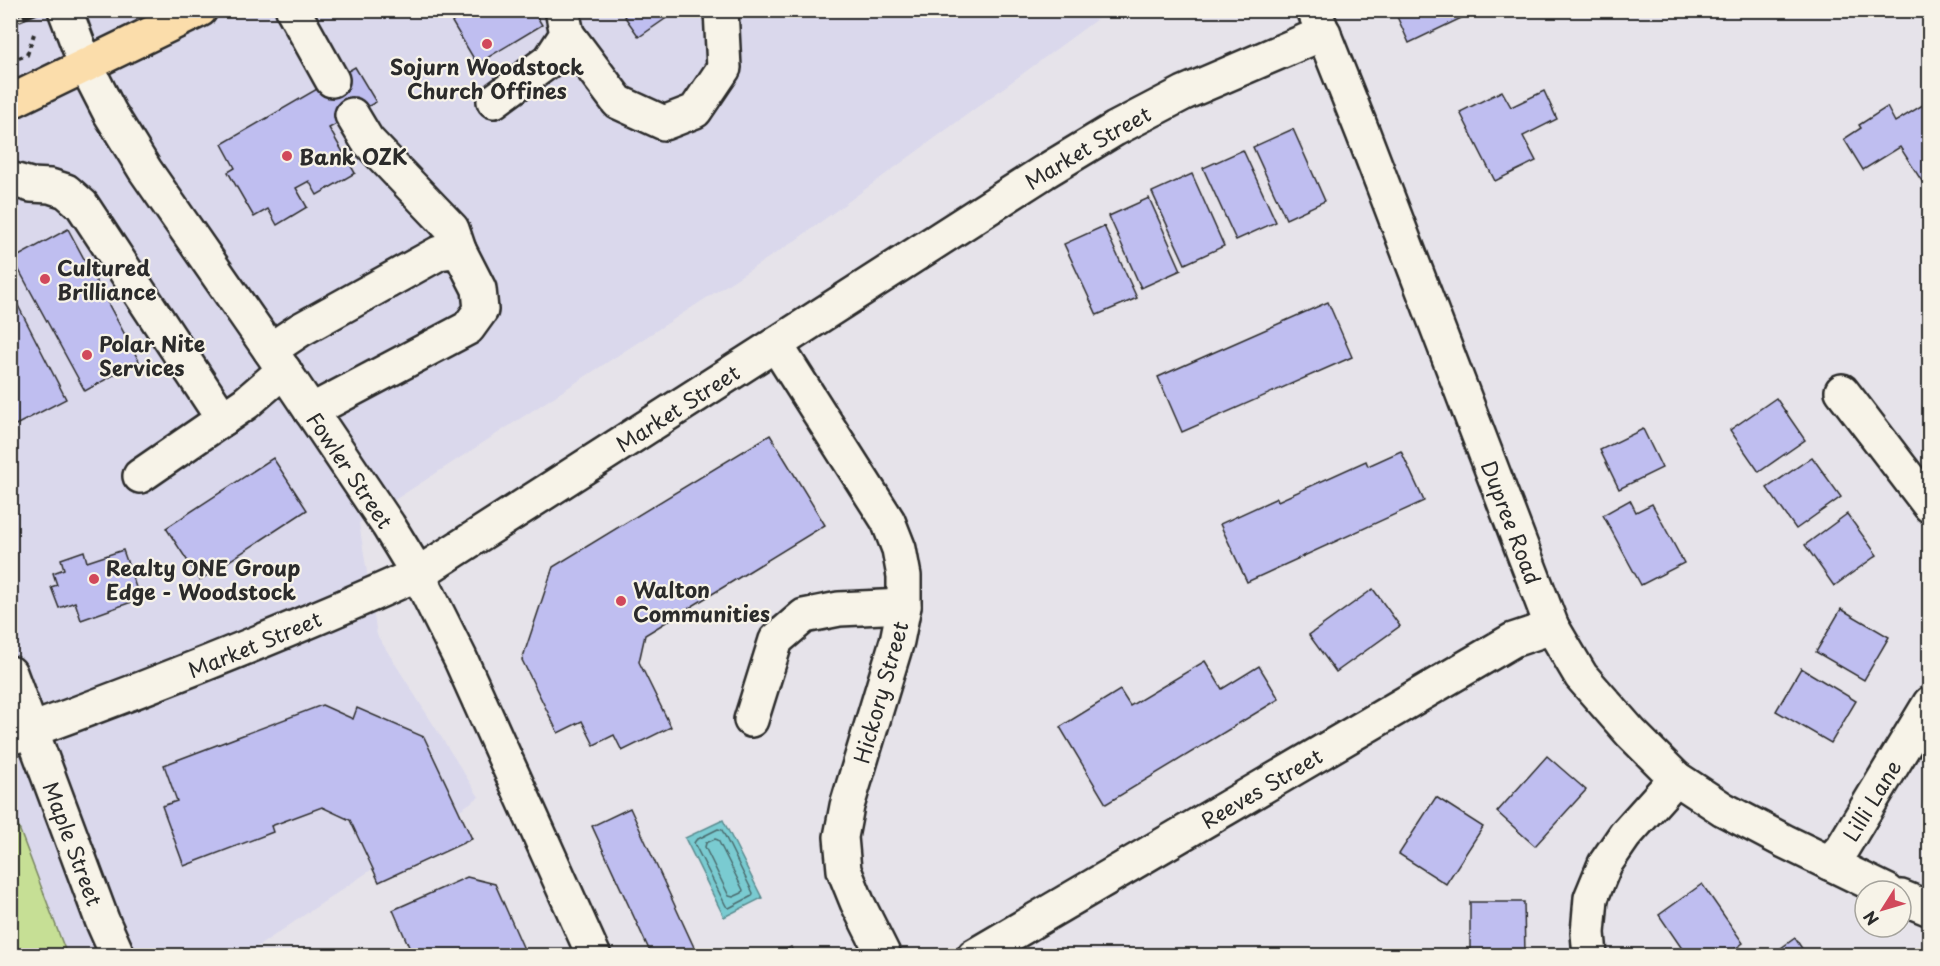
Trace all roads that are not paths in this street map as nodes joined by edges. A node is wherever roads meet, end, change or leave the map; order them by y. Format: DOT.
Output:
graph roads {
  1 [pos="64,10"];
  2 [pos="200,10"];
  3 [pos="293,10"];
  4 [pos="721,10"];
  5 [pos="564,22"];
  6 [pos="1319,22"];
  7 [pos="86,66"];
  8 [pos="332,81"];
  9 [pos="494,101"];
  10 [pos="10,102"];
  11 [pos="352,115"];
  12 [pos="10,179"];
  13 [pos="459,250"];
  14 [pos="776,345"];
  15 [pos="277,360"];
  16 [pos="1842,391"];
  17 [pos="311,411"];
  18 [pos="223,419"];
  19 [pos="140,476"];
  20 [pos="1929,507"];
  21 [pos="418,574"];
  22 [pos="904,606"];
  23 [pos="1552,627"];
  24 [pos="10,673"];
  25 [pos="1929,703"];
  26 [pos="751,720"];
  27 [pos="21,734"];
  28 [pos="1676,778"];
  29 [pos="1829,863"];
  30 [pos="1862,879"];
  31 [pos="1913,902"];
  32 [pos="1929,909"];
  33 [pos="118,956"];
  34 [pos="594,956"];
  35 [pos="884,956"];
  36 [pos="974,956"];
  37 [pos="1590,956"];
  1 -- 7 [label="street, Fowler Street"];
  2 -- 7 [label="main road"];
  3 -- 8 [label="street"];
  4 -- 5 [label="street"];
  5 -- 9 [label="street"];
  6 -- 14 [label="street, Market Street"];
  6 -- 23 [label="street, Dupree Road"];
  7 -- 10 [label="main road"];
  7 -- 15 [label="street, Fowler Street"];
  11 -- 13 [label="street"];
  12 -- 18 [label="street"];
  13 -- 15 [label="street"];
  13 -- 17 [label="street"];
  14 -- 21 [label="street, Market Street"];
  14 -- 22 [label="street, Hickory Street"];
  15 -- 17 [label="street, Fowler Street"];
  15 -- 18 [label="street"];
  16 -- 20 [label="street"];
  17 -- 21 [label="street, Fowler Street"];
  18 -- 19 [label="street"];
  21 -- 27 [label="street, Market Street"];
  21 -- 34 [label="street, Fowler Street"];
  22 -- 26 [label="street"];
  22 -- 35 [label="street, Hickory Street"];
  23 -- 28 [label="street, Dupree Road"];
  23 -- 36 [label="street, Reeves Street"];
  24 -- 27 [label="street, Maple Street"];
  25 -- 29 [label="street, Lilli Lane"];
  27 -- 33 [label="street, Maple Street"];
  28 -- 29 [label="street, Dupree Road"];
  28 -- 37 [label="street"];
  29 -- 30 [label="street, Dupree Road"];
  31 -- 32 [label="street"];
}
